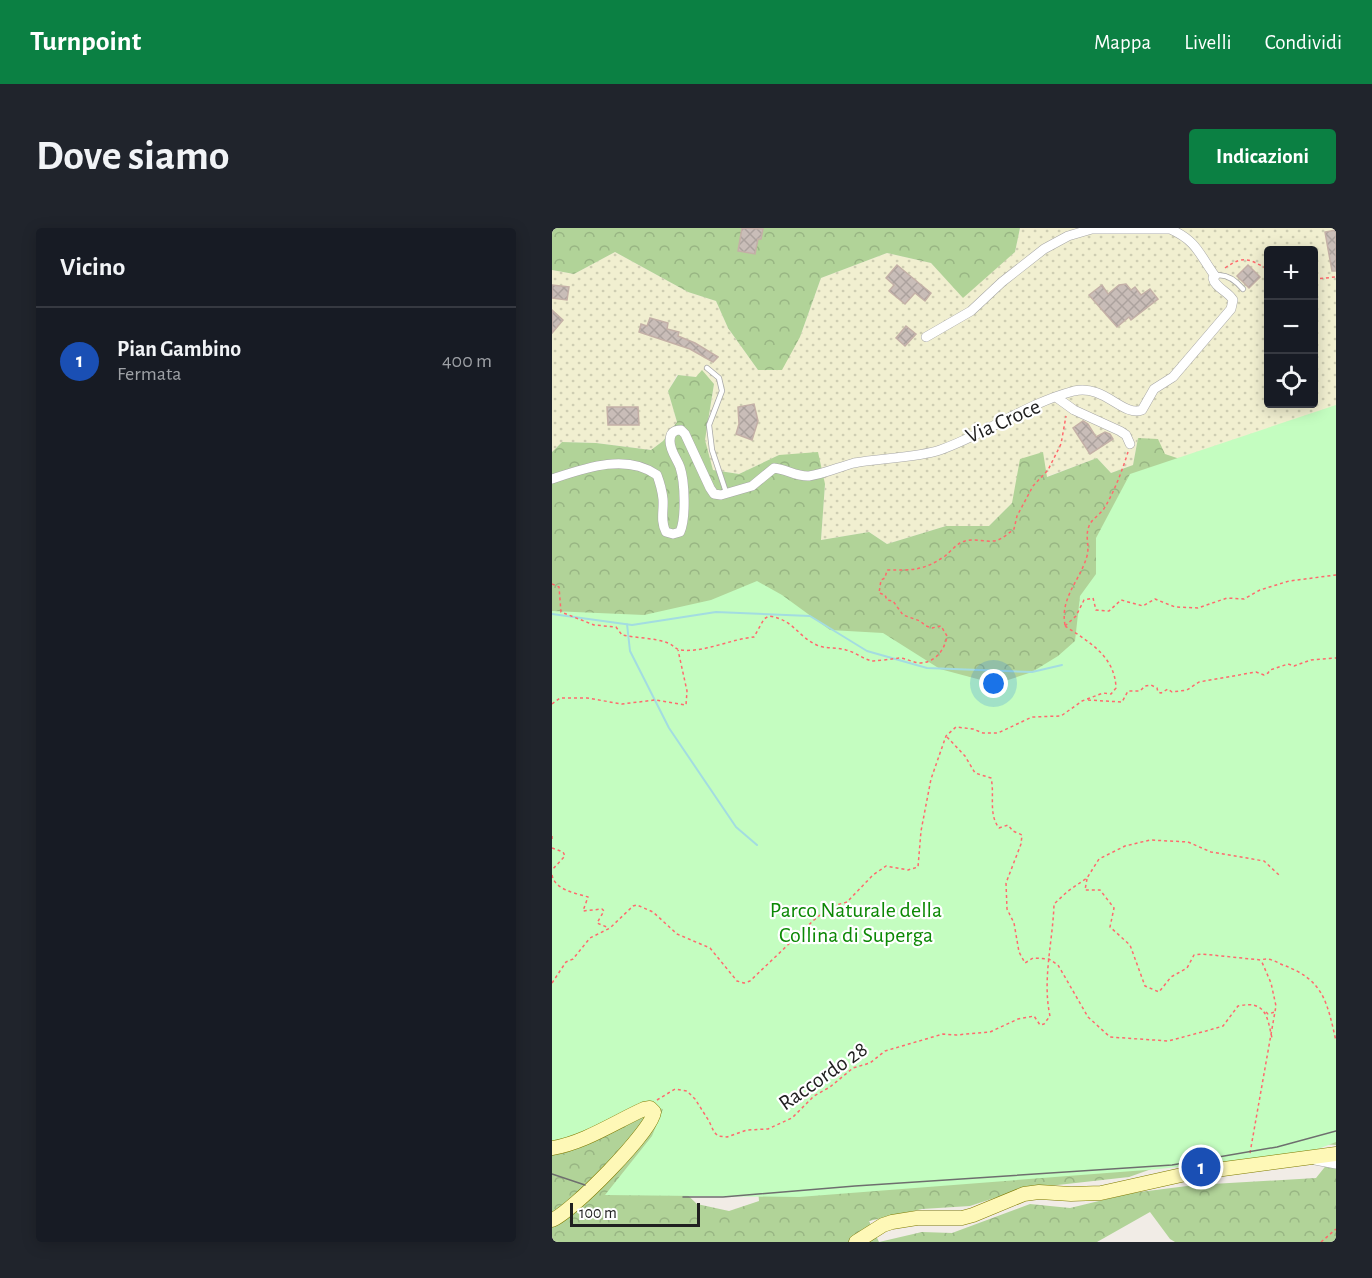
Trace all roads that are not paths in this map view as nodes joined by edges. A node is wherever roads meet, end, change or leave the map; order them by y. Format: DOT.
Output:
graph roads {
  1 [pos="1215,276"];
  2 [pos="1243,289"];
  3 [pos="926,337"];
  4 [pos="707,368"];
  5 [pos="1056,397"];
  6 [pos="1130,444"];
  7 [pos="552,479"];
  8 [pos="726,492"];
  9 [pos="552,1148"];
  10 [pos="1336,1154"];
  11 [pos="1304,1158"];
  12 [pos="1336,1164"];
  13 [pos="552,1220"];
  14 [pos="856,1242"];
  1 -- 2 [label="lane"];
  1 -- 3 [label="street, Via Croce"];
  1 -- 5 [label="street, Via Croce"];
  4 -- 8 [label="lane"];
  5 -- 6 [label="street"];
  5 -- 8 [label="street, Via Croce"];
  7 -- 8 [label="street"];
  9 -- 13 [label="street"];
  10 -- 11 [label="street"];
  11 -- 12 [label="street"];
  11 -- 14 [label="street"];
}
